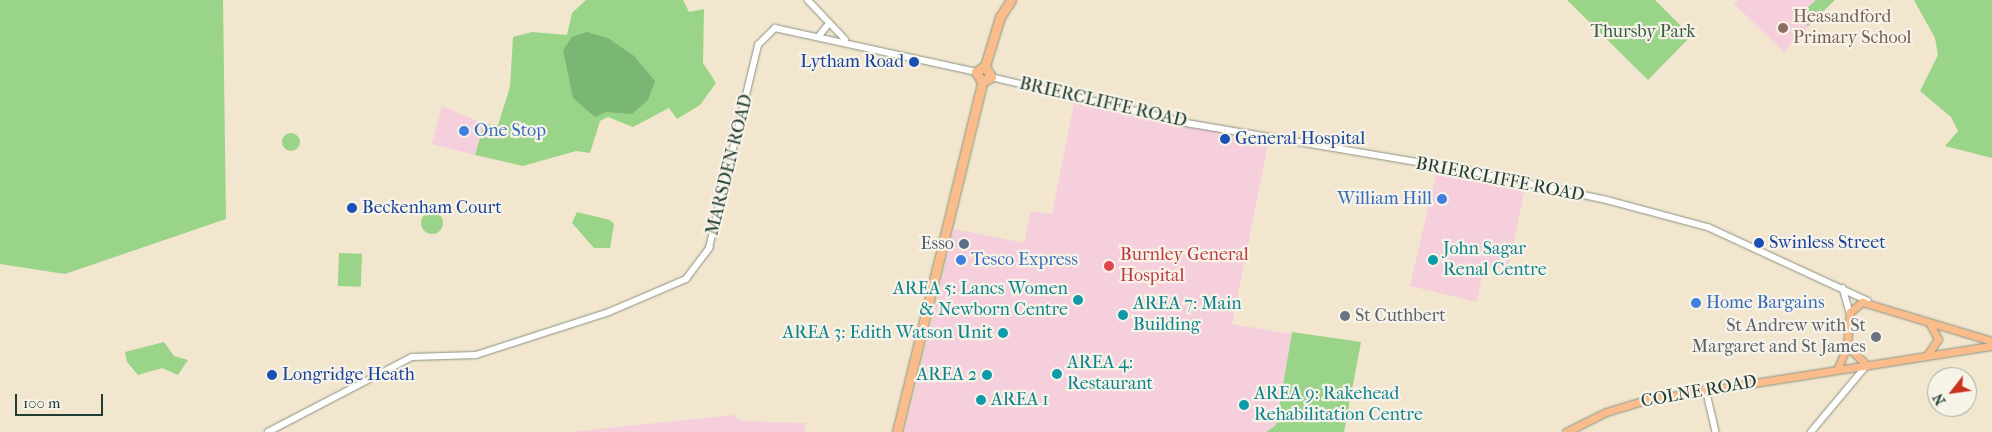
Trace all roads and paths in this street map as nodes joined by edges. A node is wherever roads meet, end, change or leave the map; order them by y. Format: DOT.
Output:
graph roads {
  1 [pos="808,0"];
  2 [pos="1011,0"];
  3 [pos="828,25"];
  4 [pos="819,36"];
  5 [pos="847,40"];
  6 [pos="986,66"];
  7 [pos="976,72"];
  8 [pos="991,77"];
  9 [pos="982,82"];
  10 [pos="1842,286"];
  11 [pos="1868,301"];
  12 [pos="1850,312"];
  13 [pos="1928,322"];
  14 [pos="1992,341"];
  15 [pos="1847,346"];
  16 [pos="1992,346"];
  17 [pos="1925,356"];
  18 [pos="1867,365"];
  19 [pos="1836,370"];
  20 [pos="1706,389"];
  21 [pos="268,432"];
  22 [pos="897,432"];
  23 [pos="1566,432"];
  24 [pos="1716,432"];
  25 [pos="1811,432"];
  1 -- 3 [label="street"];
  2 -- 6 [label="highway"];
  3 -- 4 [label="street"];
  3 -- 5 [label="street"];
  4 -- 5 [label="street"];
  4 -- 21 [label="street, MARSDEN ROAD"];
  5 -- 7 [label="street"];
  6 -- 7 [label="highway"];
  6 -- 8 [label="highway"];
  7 -- 9 [label="highway"];
  8 -- 9 [label="highway"];
  8 -- 10 [label="street, BRIERCLIFFE ROAD"];
  9 -- 22 [label="highway"];
  10 -- 11 [label="street, BRIERCLIFFE ROAD"];
  10 -- 12 [label="street"];
  11 -- 12 [label="main road"];
  11 -- 13 [label="main road, BRIERCLIFFE ROAD"];
  12 -- 15 [label="main road"];
  13 -- 14 [label="main road, BRIERCLIFFE ROAD"];
  13 -- 17 [label="main road"];
  15 -- 18 [label="main road"];
  15 -- 19 [label="main road"];
  16 -- 17 [label="main road"];
  17 -- 18 [label="main road"];
  18 -- 19 [label="main road, COLNE ROAD"];
  18 -- 25 [label="street"];
  19 -- 20 [label="main road, COLNE ROAD"];
  20 -- 23 [label="main road, COLNE ROAD"];
  20 -- 24 [label="street"];
}
